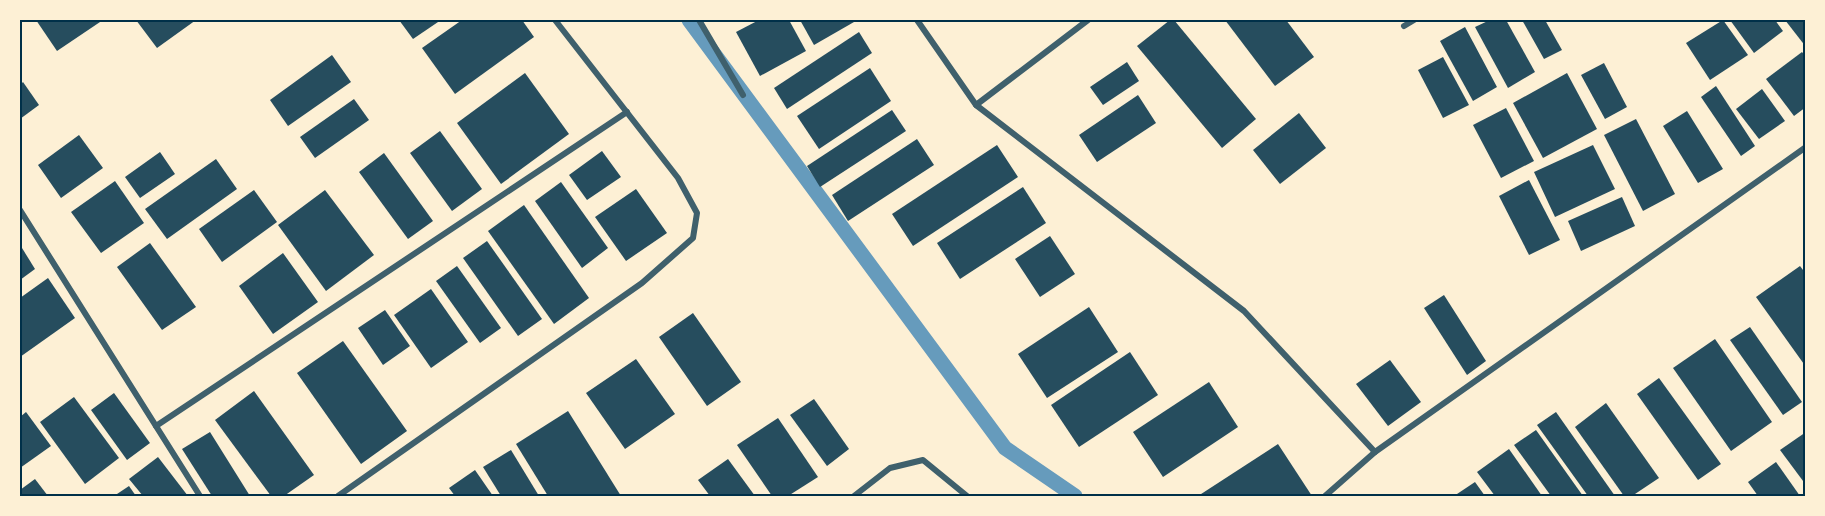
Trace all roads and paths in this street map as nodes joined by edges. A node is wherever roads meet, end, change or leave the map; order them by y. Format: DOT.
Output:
graph roads {
  1 [pos="555,20"];
  2 [pos="699,20"];
  3 [pos="917,20"];
  4 [pos="1088,20"];
  5 [pos="1414,20"];
  6 [pos="1404,26"];
  7 [pos="743,95"];
  8 [pos="976,105"];
  9 [pos="627,112"];
  10 [pos="1806,147"];
  11 [pos="20,210"];
  12 [pos="156,426"];
  13 [pos="1374,452"];
  14 [pos="200,496"];
  15 [pos="338,496"];
  16 [pos="854,496"];
  17 [pos="967,496"];
  18 [pos="1325,496"];
  1 -- 9 [label="street"];
  2 -- 7 [label="street"];
  3 -- 8 [label="street"];
  4 -- 8 [label="street"];
  5 -- 6 [label="street"];
  8 -- 13 [label="street"];
  9 -- 12 [label="street"];
  9 -- 15 [label="street"];
  10 -- 13 [label="street"];
  11 -- 12 [label="street"];
  12 -- 14 [label="street"];
  13 -- 18 [label="street"];
  16 -- 17 [label="street"];
}
